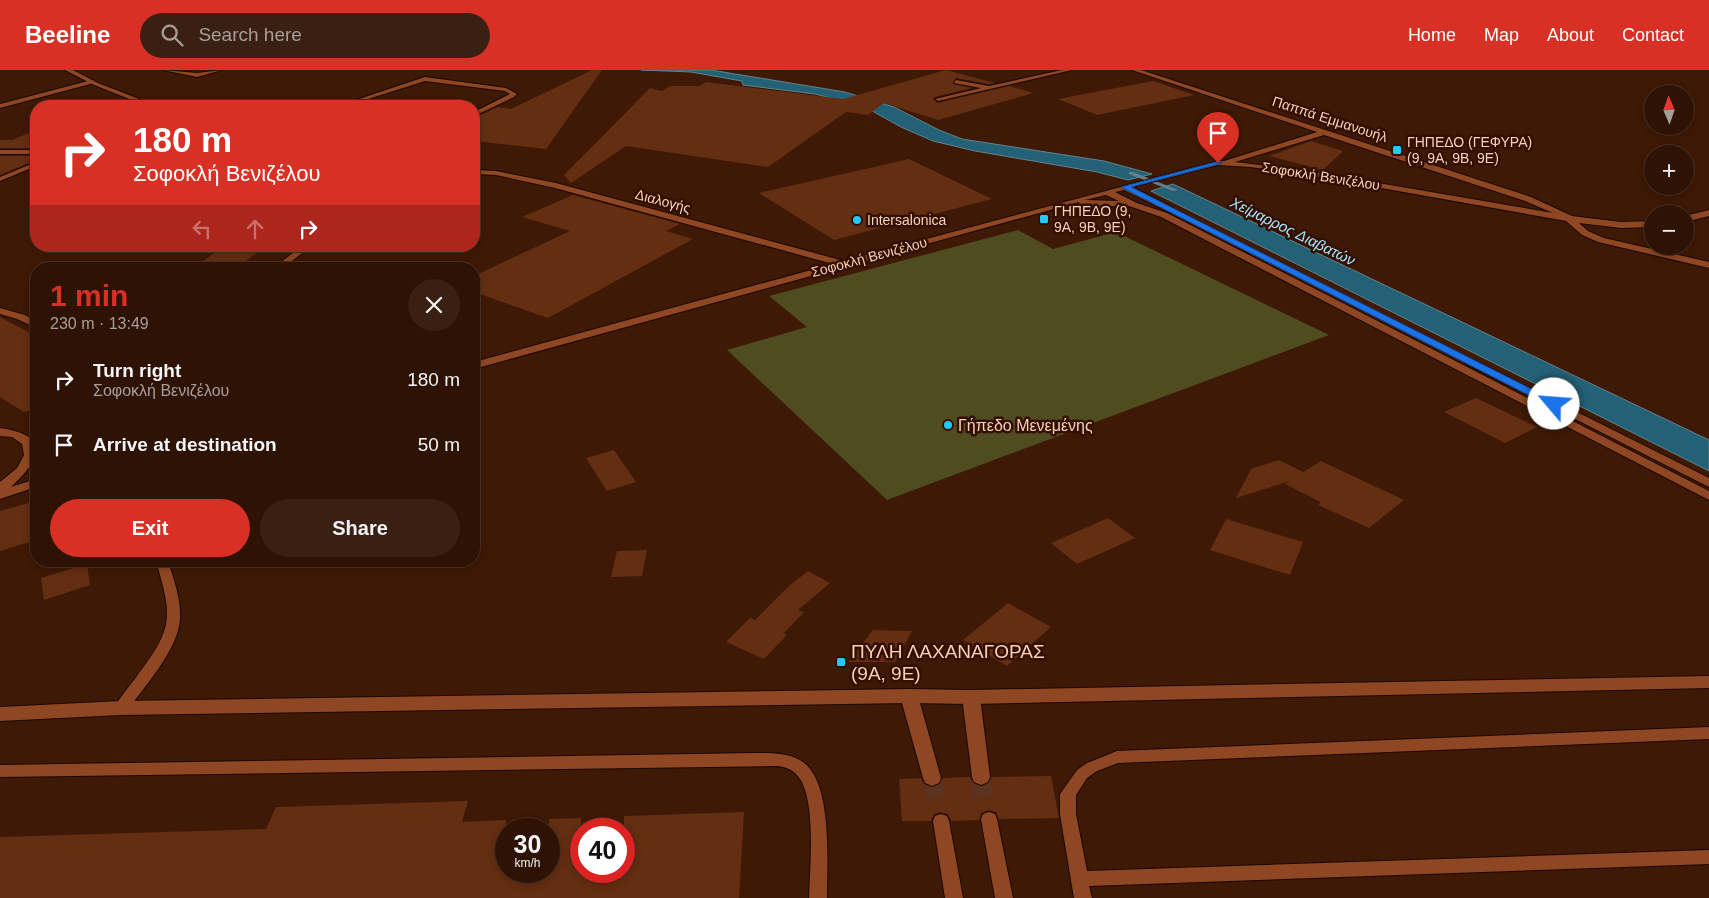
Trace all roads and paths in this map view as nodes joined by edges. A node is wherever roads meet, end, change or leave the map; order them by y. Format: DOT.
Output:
graph roads {
  1 [pos="68,70"];
  2 [pos="166,70"];
  3 [pos="218,70"];
  4 [pos="1069,70"];
  5 [pos="1135,70"];
  6 [pos="92,82"];
  7 [pos="956,82"];
  8 [pos="994,88"];
  9 [pos="938,99"];
  10 [pos="138,100"];
  11 [pos="359,100"];
  12 [pos="0,106"];
  13 [pos="480,111"];
  14 [pos="1325,132"];
  15 [pos="0,152"];
  16 [pos="30,152"];
  17 [pos="1218,163"];
  18 [pos="30,166"];
  19 [pos="480,172"];
  20 [pos="0,179"];
  21 [pos="1125,187"];
  22 [pos="1107,192"];
  23 [pos="1062,204"];
  24 [pos="1134,204"];
  25 [pos="1709,214"];
  26 [pos="1694,217"];
  27 [pos="1571,220"];
  28 [pos="1644,224"];
  29 [pos="299,252"];
  30 [pos="285,262"];
  31 [pos="844,264"];
  32 [pos="1709,265"];
  33 [pos="0,311"];
  34 [pos="30,322"];
  35 [pos="480,364"];
  36 [pos="0,432"];
  37 [pos="30,442"];
  38 [pos="30,457"];
  39 [pos="1709,483"];
  40 [pos="30,485"];
  41 [pos="0,488"];
  42 [pos="0,495"];
  43 [pos="1709,496"];
  44 [pos="164,567"];
  45 [pos="1709,682"];
  46 [pos="909,696"];
  47 [pos="971,698"];
  48 [pos="121,708"];
  49 [pos="0,714"];
  50 [pos="1709,733"];
  51 [pos="0,771"];
  52 [pos="981,777"];
  53 [pos="932,778"];
  54 [pos="989,819"];
  55 [pos="941,821"];
  56 [pos="1709,857"];
  57 [pos="1079,879"];
  58 [pos="818,898"];
  59 [pos="954,898"];
  60 [pos="1004,898"];
  61 [pos="1083,898"];
  1 -- 6 [label="street"];
  2 -- 3 [label="lane"];
  4 -- 8 [label="lane"];
  5 -- 14 [label="street, Παππά Εμμανουήλ"];
  6 -- 10 [label="street"];
  6 -- 12 [label="street"];
  7 -- 8 [label="lane"];
  8 -- 9 [label="lane"];
  11 -- 13 [label="lane"];
  14 -- 17 [label="street"];
  14 -- 27 [label="street, Παππά Εμμανουήλ"];
  15 -- 16 [label="lane"];
  17 -- 21 [label="street, Σοφοκλή Βενιζέλου"];
  17 -- 27 [label="street, Σοφοκλή Βενιζέλου"];
  18 -- 20 [label="lane"];
  19 -- 31 [label="street, Διαλογής"];
  21 -- 22 [label="street, Σοφοκλή Βενιζέλου"];
  21 -- 39 [label="street"];
  22 -- 23 [label="street, Σοφοκλή Βενιζέλου"];
  22 -- 24 [label="street"];
  23 -- 24 [label="street"];
  23 -- 31 [label="street, Σοφοκλή Βενιζέλου"];
  24 -- 43 [label="street"];
  25 -- 26 [label="street"];
  27 -- 28 [label="street, Σοφοκλή Βενιζέλου"];
  27 -- 32 [label="street, Παππά Εμμανουήλ"];
  29 -- 30 [label="lane"];
  31 -- 35 [label="street, Σοφοκλή Βενιζέλου"];
  33 -- 34 [label="street"];
  36 -- 37 [label="street"];
  38 -- 41 [label="street"];
  40 -- 42 [label="street"];
  44 -- 48 [label="lane"];
  45 -- 47 [label="street"];
  46 -- 47 [label="street"];
  46 -- 48 [label="street"];
  46 -- 53 [label="street"];
  47 -- 52 [label="street"];
  48 -- 49 [label="street"];
  50 -- 57 [label="lane"];
  51 -- 58 [label="lane"];
  54 -- 60 [label="lane"];
  55 -- 59 [label="lane"];
  56 -- 57 [label="lane"];
  57 -- 61 [label="lane"];
}
